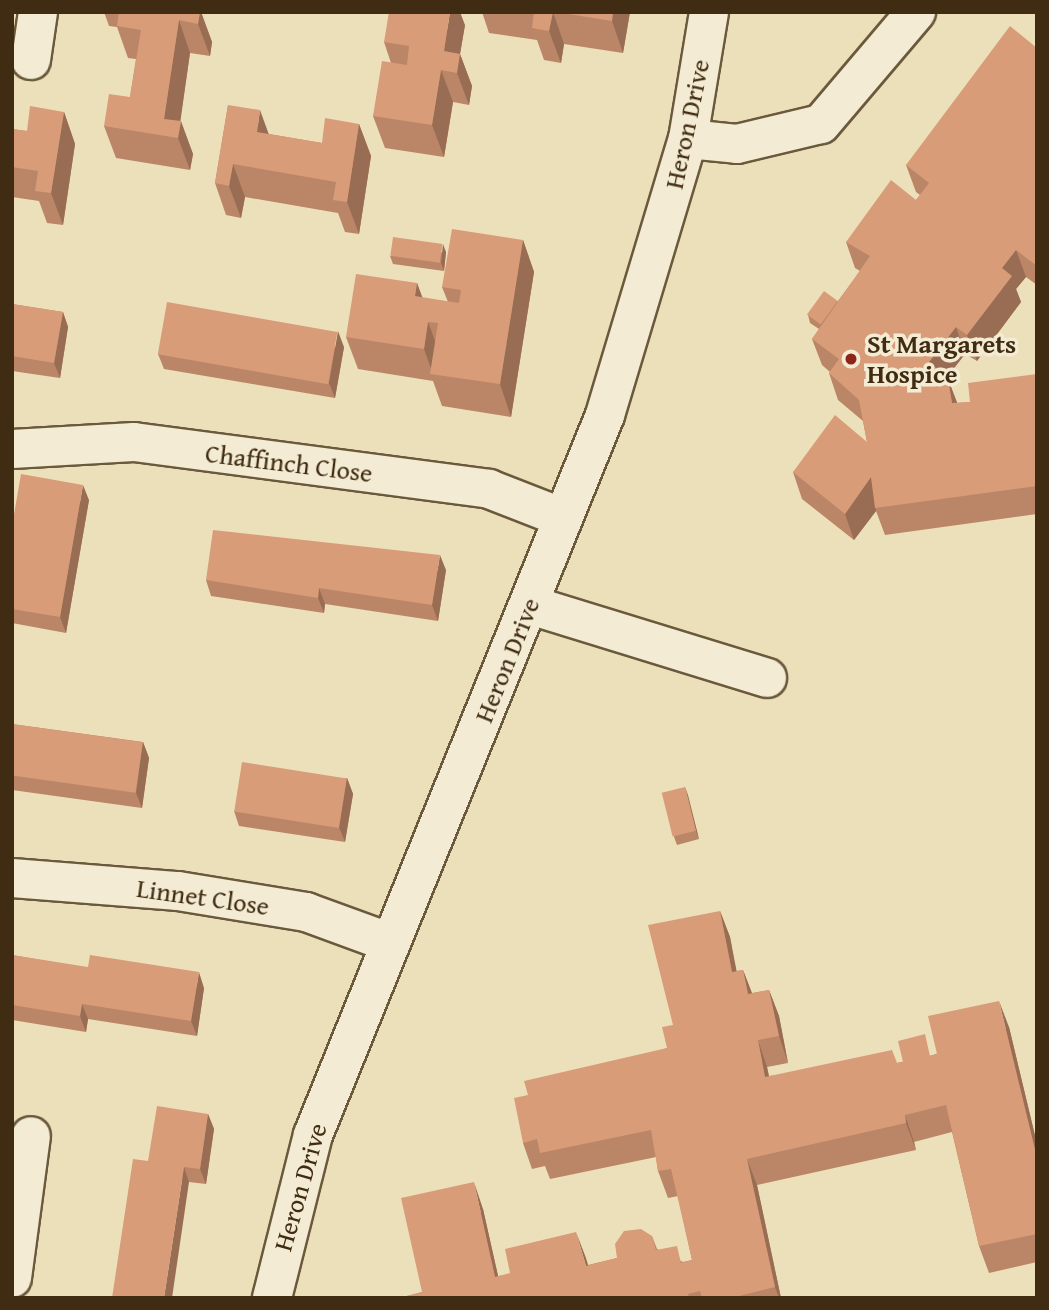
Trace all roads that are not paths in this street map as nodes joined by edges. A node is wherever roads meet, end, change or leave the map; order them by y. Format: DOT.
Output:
graph roads {
  1 [pos="38,12"];
  2 [pos="709,12"];
  3 [pos="916,12"];
  4 [pos="31,60"];
  5 [pos="688,139"];
  6 [pos="12,449"];
  7 [pos="561,517"];
  8 [pos="530,605"];
  9 [pos="767,678"];
  10 [pos="12,877"];
  11 [pos="388,942"];
  12 [pos="31,1136"];
  13 [pos="12,1278"];
  14 [pos="272,1298"];
  1 -- 4 [label="street"];
  2 -- 5 [label="street, Heron Drive"];
  3 -- 5 [label="street"];
  5 -- 7 [label="street, Heron Drive"];
  6 -- 7 [label="street, Chaffinch Close"];
  7 -- 8 [label="street, Heron Drive"];
  8 -- 9 [label="street"];
  8 -- 11 [label="street, Heron Drive"];
  10 -- 11 [label="street, Linnet Close"];
  11 -- 14 [label="street, Heron Drive"];
  12 -- 13 [label="street"];
}
